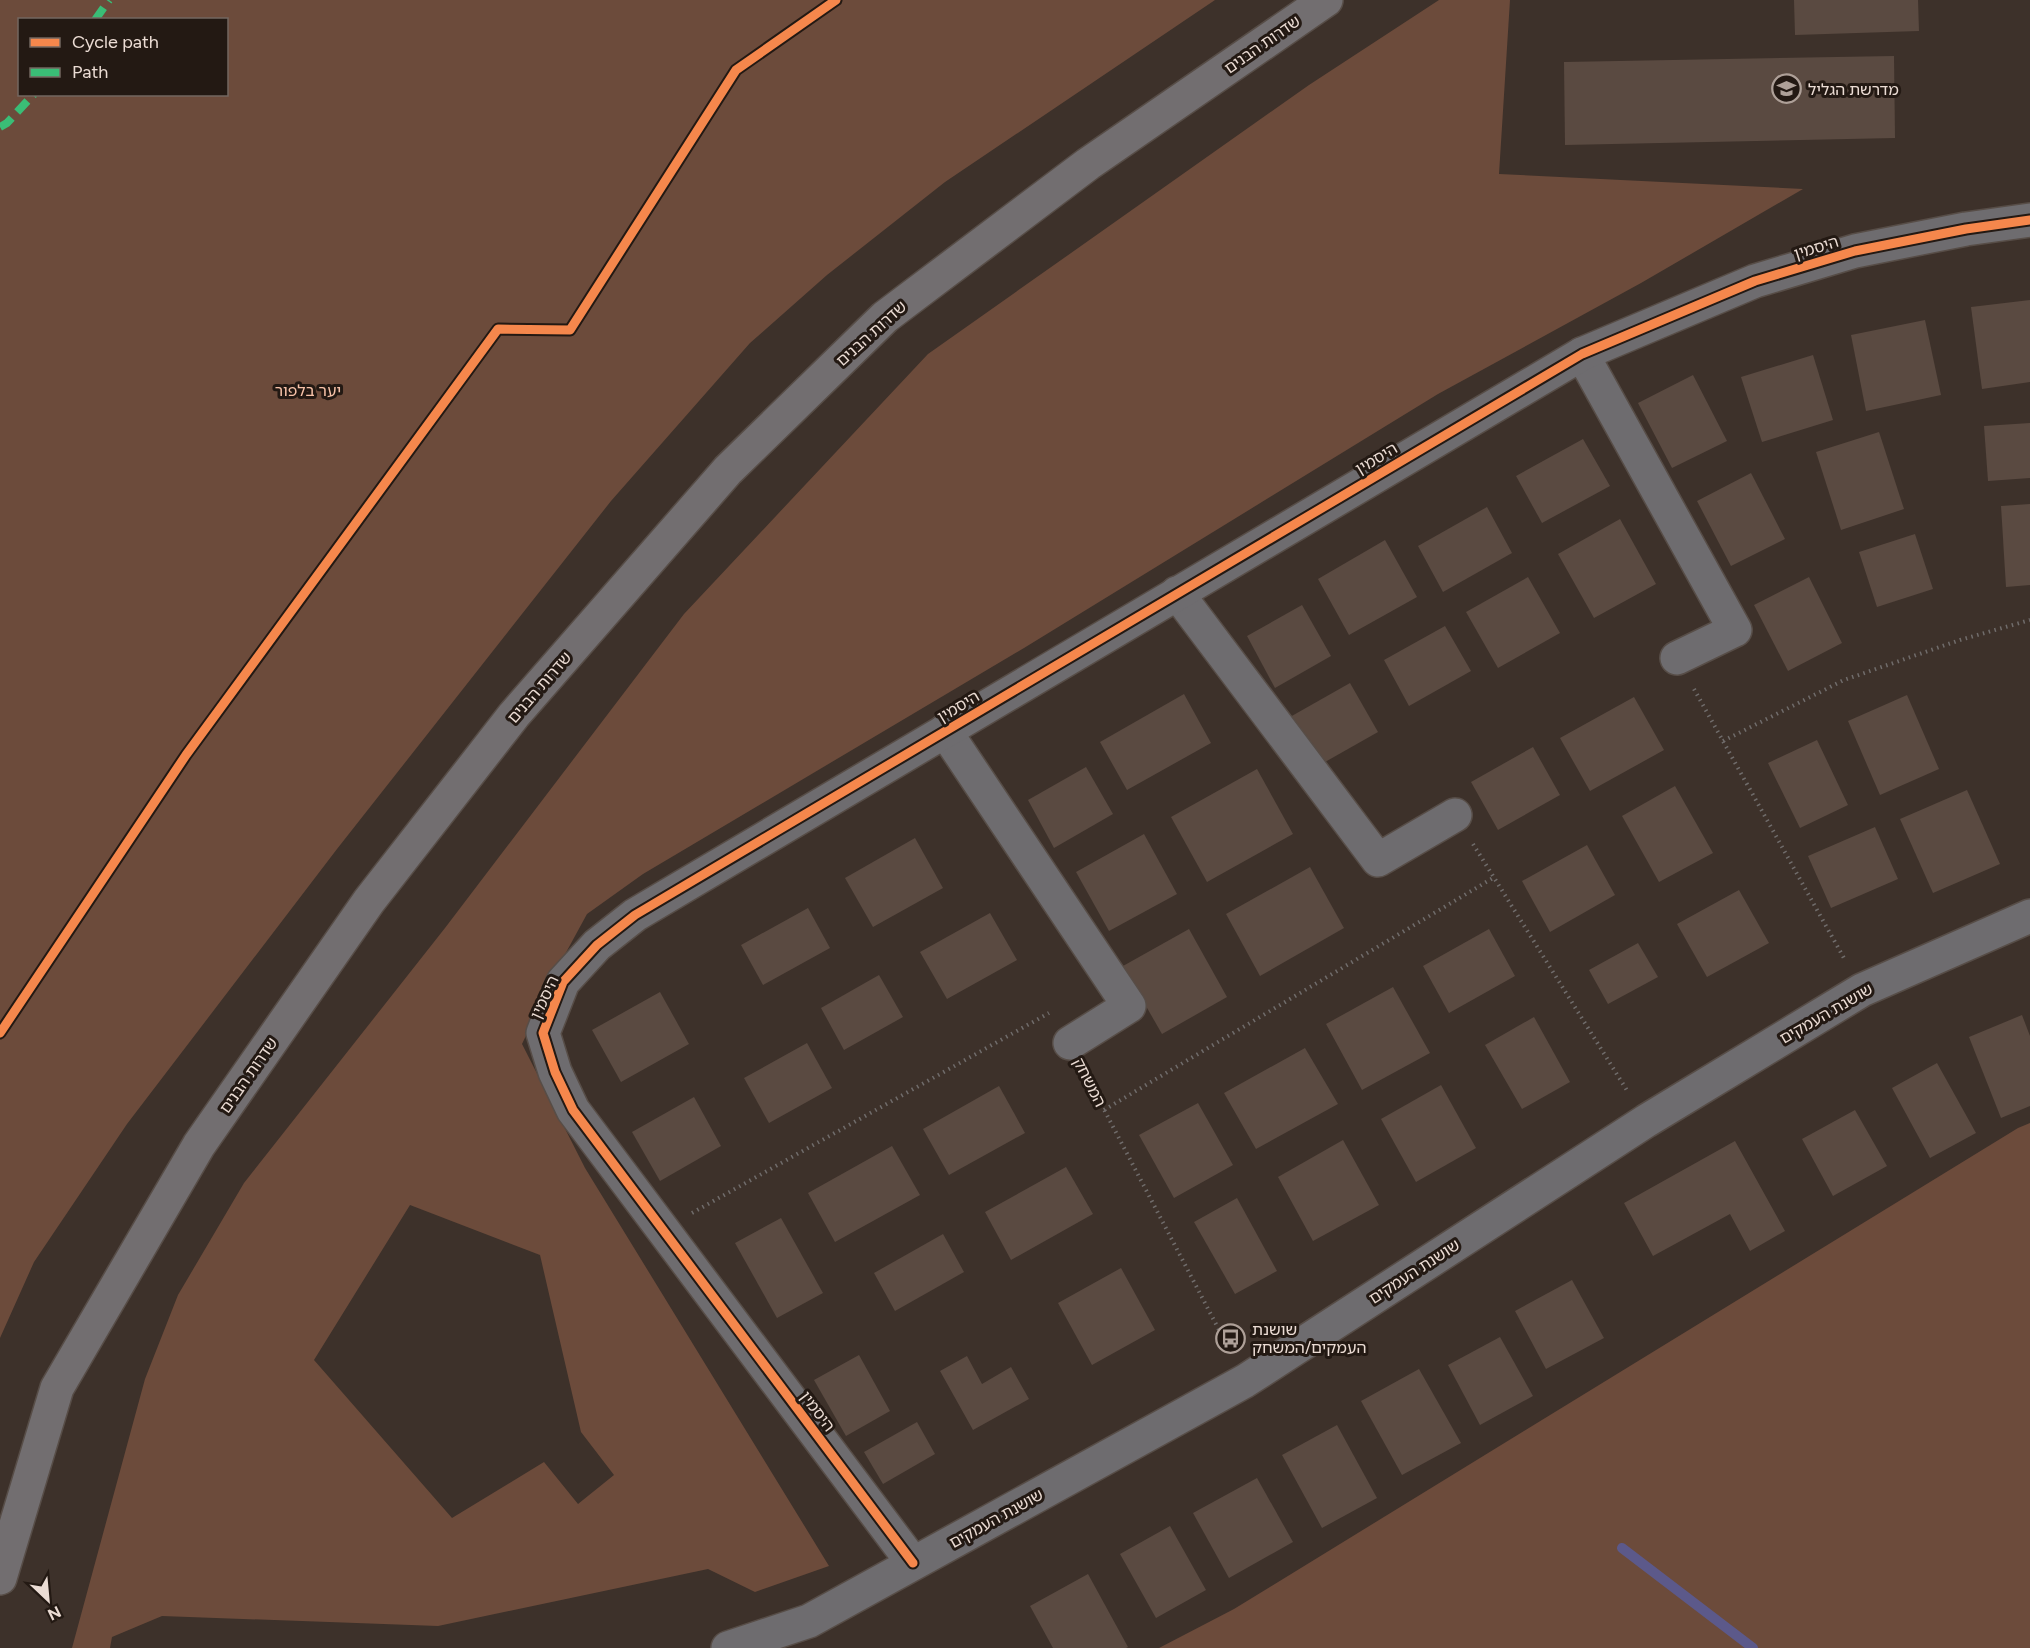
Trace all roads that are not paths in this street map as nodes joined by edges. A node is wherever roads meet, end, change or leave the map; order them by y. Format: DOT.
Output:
graph roads {
  1 [pos="1326,0"];
  2 [pos="2030,220"];
  3 [pos="1582,354"];
  4 [pos="1177,594"];
  5 [pos="1677,658"];
  6 [pos="945,731"];
  7 [pos="1455,815"];
  8 [pos="2030,916"];
  9 [pos="1070,1043"];
  10 [pos="913,1563"];
  11 [pos="0,1578"];
  12 [pos="728,1648"];
  1 -- 11 [label="main road, שדרות הבנים"];
  2 -- 3 [label="street, היסמין"];
  3 -- 4 [label="street, היסמין"];
  3 -- 5 [label="street"];
  4 -- 6 [label="street, היסמין"];
  4 -- 7 [label="street"];
  6 -- 9 [label="street, המשחק"];
  6 -- 10 [label="street, היסמין"];
  8 -- 10 [label="street, שושנת העמקים"];
  10 -- 12 [label="street, שושנת העמקים"];
}
